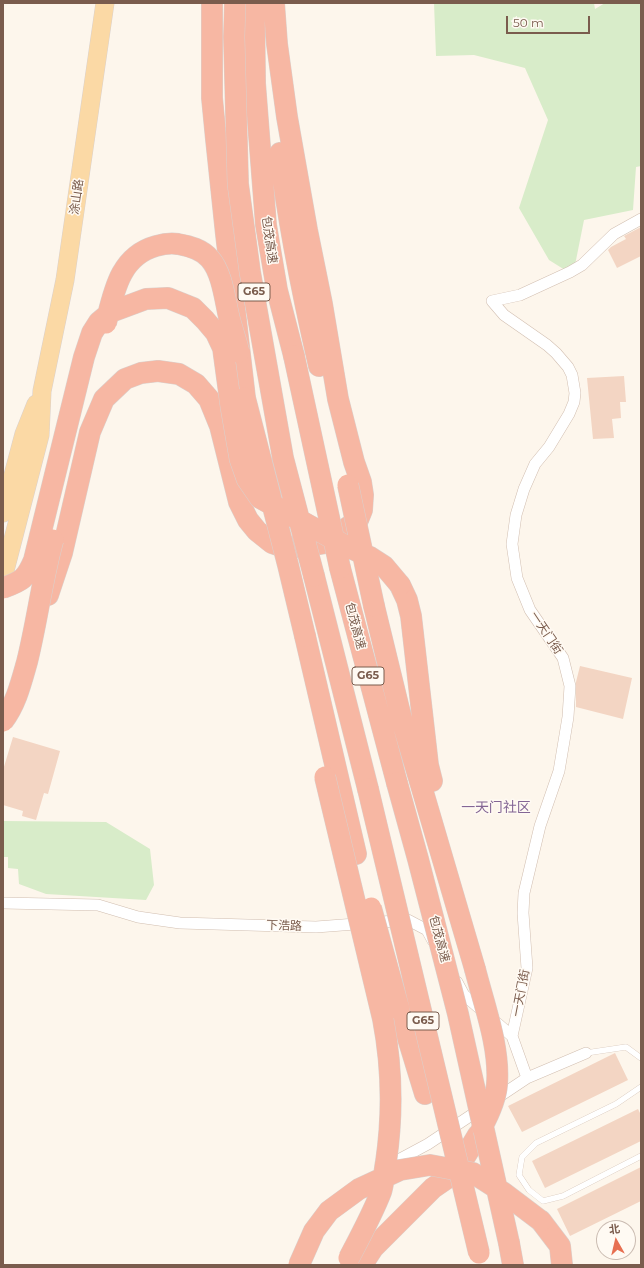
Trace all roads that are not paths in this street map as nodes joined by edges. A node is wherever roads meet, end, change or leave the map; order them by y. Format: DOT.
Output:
graph roads {
  1 [pos="105,3"];
  2 [pos="212,3"];
  3 [pos="235,3"];
  4 [pos="254,3"];
  5 [pos="270,3"];
  6 [pos="274,3"];
  7 [pos="641,219"];
  8 [pos="239,352"];
  9 [pos="42,391"];
  10 [pos="3,513"];
  11 [pos="3,578"];
  12 [pos="3,588"];
  13 [pos="33,639"];
  14 [pos="3,721"];
  15 [pos="422,769"];
  16 [pos="331,775"];
  17 [pos="3,903"];
  18 [pos="512,1036"];
  19 [pos="586,1053"];
  20 [pos="641,1058"];
  21 [pos="527,1078"];
  22 [pos="641,1087"];
  23 [pos="641,1156"];
  24 [pos="354,1184"];
  25 [pos="471,1223"];
  26 [pos="481,1259"];
  27 [pos="299,1265"];
  28 [pos="346,1265"];
  29 [pos="362,1265"];
  30 [pos="513,1265"];
  31 [pos="562,1265"];
  1 -- 9 [label="main road, 涂山路"];
  2 -- 8 [label="highway, bridge"];
  3 -- 25 [label="highway, 包茂高速 / G65, bridge"];
  4 -- 30 [label="highway, 包茂高速 / G65, bridge"];
  5 -- 15 [label="highway, bridge"];
  6 -- 13 [label="highway, bridge"];
  7 -- 18 [label="street, 一天门街"];
  8 -- 13 [label="highway, bridge"];
  8 -- 16 [label="highway, bridge"];
  9 -- 10 [label="main road, 涂山路"];
  9 -- 11 [label="main road, 涂山路"];
  12 -- 15 [label="highway, bridge"];
  13 -- 14 [label="highway, bridge"];
  15 -- 29 [label="highway, bridge"];
  16 -- 25 [label="highway, bridge"];
  16 -- 28 [label="highway, bridge"];
  17 -- 18 [label="street, 下浩路"];
  18 -- 21 [label="street"];
  19 -- 20 [label="lane"];
  19 -- 21 [label="street"];
  21 -- 24 [label="street"];
  22 -- 23 [label="lane"];
  25 -- 26 [label="highway, 包茂高速 / G65, bridge"];
  27 -- 31 [label="highway, bridge"];
}
